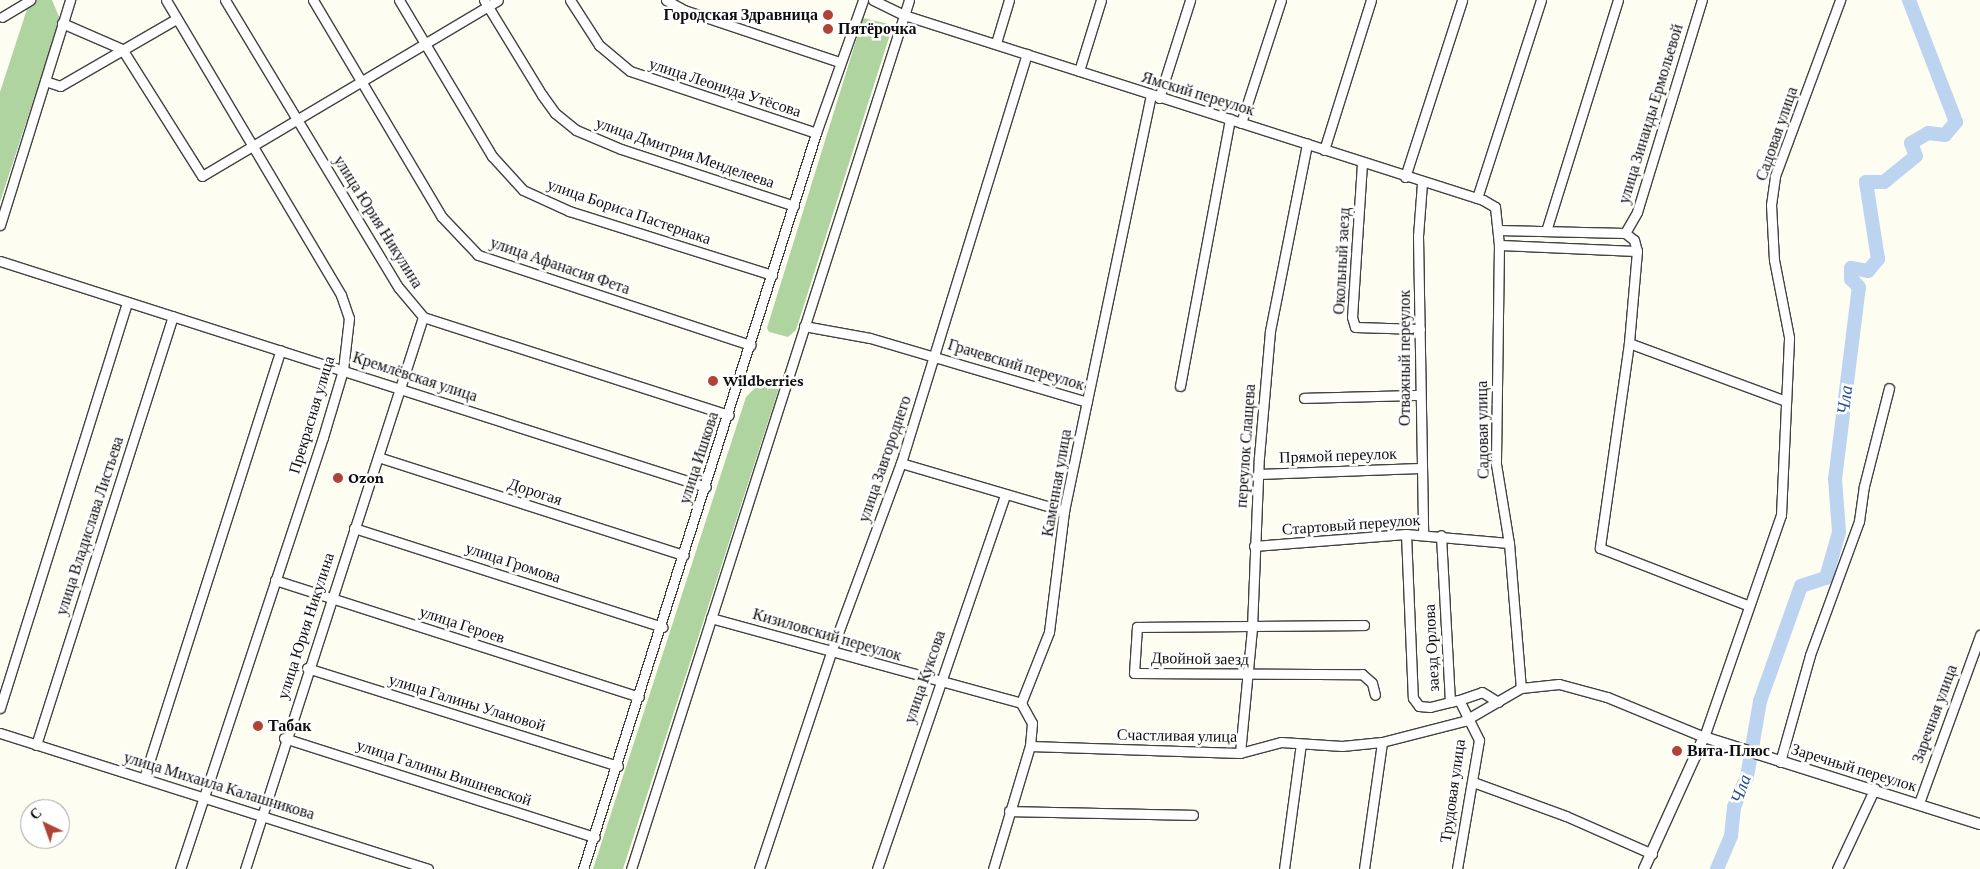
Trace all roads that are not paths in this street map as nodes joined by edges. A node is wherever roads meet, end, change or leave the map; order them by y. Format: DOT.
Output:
graph roads {
  1 [pos="30,0"];
  2 [pos="70,0"];
  3 [pos="166,0"];
  4 [pos="226,0"];
  5 [pos="313,0"];
  6 [pos="399,0"];
  7 [pos="498,0"];
  8 [pos="570,0"];
  9 [pos="666,0"];
  10 [pos="863,0"];
  11 [pos="874,0"];
  12 [pos="909,0"];
  13 [pos="1010,0"];
  14 [pos="1101,0"];
  15 [pos="1190,0"];
  16 [pos="1281,0"];
  17 [pos="1371,0"];
  18 [pos="1462,0"];
  19 [pos="1541,0"];
  20 [pos="1618,0"];
  21 [pos="1702,0"];
  22 [pos="1840,0"];
  23 [pos="486,3"];
  24 [pos="904,14"];
  25 [pos="2,17"];
  26 [pos="176,18"];
  27 [pos="62,23"];
  28 [pos="426,43"];
  29 [pos="996,43"];
  30 [pos="122,49"];
  31 [pos="1027,54"];
  32 [pos="840,62"];
  33 [pos="1079,71"];
  34 [pos="45,81"];
  35 [pos="361,81"];
  36 [pos="1155,97"];
  37 [pos="1230,119"];
  38 [pos="298,120"];
  39 [pos="1241,123"];
  40 [pos="816,134"];
  41 [pos="1307,144"];
  42 [pos="255,146"];
  43 [pos="1324,150"];
  44 [pos="1362,163"];
  45 [pos="1405,177"];
  46 [pos="1422,183"];
  47 [pos="1480,199"];
  48 [pos="794,206"];
  49 [pos="0,225"];
  50 [pos="1498,230"];
  51 [pos="1546,231"];
  52 [pos="1625,234"];
  53 [pos="1498,245"];
  54 [pos="1638,251"];
  55 [pos="0,261"];
  56 [pos="772,275"];
  57 [pos="127,302"];
  58 [pos="173,316"];
  59 [pos="423,317"];
  60 [pos="804,326"];
  61 [pos="1420,329"];
  62 [pos="1629,343"];
  63 [pos="750,346"];
  64 [pos="281,350"];
  65 [pos="935,356"];
  66 [pos="343,370"];
  67 [pos="1180,386"];
  68 [pos="401,388"];
  69 [pos="1889,388"];
  70 [pos="1420,395"];
  71 [pos="1304,398"];
  72 [pos="1786,401"];
  73 [pos="1088,402"];
  74 [pos="728,415"];
  75 [pos="378,458"];
  76 [pos="900,463"];
  77 [pos="1420,468"];
  78 [pos="1258,474"];
  79 [pos="706,487"];
  80 [pos="1005,495"];
  81 [pos="1064,511"];
  82 [pos="354,528"];
  83 [pos="1406,534"];
  84 [pos="1423,534"];
  85 [pos="1441,535"];
  86 [pos="1509,543"];
  87 [pos="1254,546"];
  88 [pos="684,555"];
  89 [pos="275,580"];
  90 [pos="330,598"];
  91 [pos="1747,605"];
  92 [pos="711,618"];
  93 [pos="1364,625"];
  94 [pos="663,627"];
  95 [pos="1252,628"];
  96 [pos="1980,636"];
  97 [pos="831,652"];
  98 [pos="307,668"];
  99 [pos="1248,675"];
  100 [pos="938,682"];
  101 [pos="1520,688"];
  102 [pos="1375,696"];
  103 [pos="640,698"];
  104 [pos="1454,701"];
  105 [pos="1498,702"];
  106 [pos="1022,703"];
  107 [pos="0,708"];
  108 [pos="1470,719"];
  109 [pos="0,733"];
  110 [pos="1704,737"];
  111 [pos="284,738"];
  112 [pos="1382,742"];
  113 [pos="1302,744"];
  114 [pos="36,745"];
  115 [pos="1030,746"];
  116 [pos="1240,754"];
  117 [pos="1780,762"];
  118 [pos="618,766"];
  119 [pos="144,778"];
  120 [pos="1473,782"];
  121 [pos="1875,788"];
  122 [pos="204,796"];
  123 [pos="1918,803"];
  124 [pos="1009,810"];
  125 [pos="261,815"];
  126 [pos="1193,815"];
  127 [pos="1980,824"];
  128 [pos="595,837"];
  129 [pos="1652,854"];
  130 [pos="180,869"];
  131 [pos="245,869"];
  132 [pos="428,869"];
  133 [pos="583,869"];
  134 [pos="631,869"];
  135 [pos="759,869"];
  136 [pos="877,869"];
  137 [pos="993,869"];
  138 [pos="1284,869"];
  139 [pos="1364,869"];
  140 [pos="1457,869"];
  141 [pos="1644,869"];
  142 [pos="1837,869"];
  1 -- 25 [label="street"];
  2 -- 27 [label="street"];
  3 -- 26 [label="street, Прекрасная улица"];
  4 -- 38 [label="street, улица Юрия Никулина"];
  5 -- 35 [label="street, улица Афанасия Фета"];
  6 -- 28 [label="street, улица Бориса Пастернака"];
  7 -- 23 [label="street"];
  8 -- 40 [label="street, улица Леонида Утёсова"];
  9 -- 32 [label="street"];
  10 -- 32 [label="street, улица Ишкова"];
  11 -- 24 [label="street, Ямский переулок"];
  12 -- 24 [label="street"];
  13 -- 29 [label="street"];
  14 -- 33 [label="street"];
  15 -- 36 [label="street, Каменная улица"];
  16 -- 39 [label="street"];
  17 -- 43 [label="street"];
  18 -- 45 [label="street"];
  19 -- 47 [label="street"];
  20 -- 51 [label="street"];
  21 -- 52 [label="street, улица Зинаиды Ермольевой"];
  22 -- 72 [label="street, Садовая улица"];
  23 -- 28 [label="street"];
  23 -- 48 [label="street, улица Дмитрия Менделеева"];
  24 -- 29 [label="street, Ямский переулок"];
  24 -- 60 [label="street"];
  26 -- 30 [label="street"];
  26 -- 42 [label="street, Прекрасная улица"];
  27 -- 30 [label="street"];
  27 -- 34 [label="street"];
  28 -- 35 [label="street"];
  28 -- 56 [label="street, улица Бориса Пастернака"];
  29 -- 31 [label="street, Ямский переулок"];
  30 -- 34 [label="street"];
  30 -- 42 [label="street"];
  31 -- 33 [label="street, Ямский переулок"];
  31 -- 65 [label="street, улица Завгороднего"];
  32 -- 40 [label="street, улица Ишкова"];
  33 -- 36 [label="street, Ямский переулок"];
  34 -- 49 [label="street"];
  35 -- 38 [label="street"];
  35 -- 63 [label="street, улица Афанасия Фета"];
  36 -- 37 [label="street, Ямский переулок"];
  36 -- 73 [label="street, Каменная улица"];
  37 -- 39 [label="street, Ямский переулок"];
  37 -- 67 [label="street"];
  38 -- 42 [label="street"];
  38 -- 59 [label="street, улица Юрия Никулина"];
  39 -- 41 [label="street, Ямский переулок"];
  40 -- 48 [label="street, улица Ишкова"];
  41 -- 43 [label="street, Ямский переулок"];
  41 -- 78 [label="street, переулок Слащева"];
  42 -- 66 [label="street, Прекрасная улица"];
  43 -- 44 [label="street, Ямский переулок"];
  44 -- 45 [label="street, Ямский переулок"];
  44 -- 61 [label="street, Окольный заезд"];
  45 -- 46 [label="street, Ямский переулок"];
  46 -- 47 [label="street, Ямский переулок"];
  46 -- 61 [label="street, Отважный переулок"];
  47 -- 50 [label="street, Садовая улица"];
  48 -- 56 [label="street, улица Ишкова"];
  50 -- 51 [label="street"];
  50 -- 53 [label="street, Садовая улица"];
  51 -- 52 [label="street"];
  52 -- 54 [label="street"];
  53 -- 54 [label="street"];
  53 -- 86 [label="street, Садовая улица"];
  54 -- 62 [label="street"];
  55 -- 57 [label="street, Кремлёвская улица"];
  56 -- 63 [label="street, улица Ишкова"];
  57 -- 58 [label="street, Кремлёвская улица"];
  57 -- 107 [label="street, улица Владислава Листьева"];
  58 -- 64 [label="street, Кремлёвская улица"];
  58 -- 114 [label="street, улица Владислава Листьева"];
  59 -- 68 [label="street, улица Юрия Никулина"];
  59 -- 74 [label="street"];
  60 -- 65 [label="street, Грачевский переулок"];
  60 -- 92 [label="street"];
  61 -- 70 [label="street, Отважный переулок"];
  62 -- 72 [label="street"];
  62 -- 91 [label="street"];
  63 -- 74 [label="street, улица Ишкова"];
  64 -- 66 [label="street, Кремлёвская улица"];
  64 -- 119 [label="street"];
  65 -- 73 [label="street, Грачевский переулок"];
  65 -- 76 [label="street, улица Завгороднего"];
  66 -- 68 [label="street, Кремлёвская улица"];
  66 -- 89 [label="street, Прекрасная улица"];
  68 -- 75 [label="street, улица Юрия Никулина"];
  68 -- 79 [label="street, Кремлёвская улица"];
  69 -- 117 [label="street"];
  70 -- 71 [label="street"];
  70 -- 77 [label="street, Отважный переулок"];
  72 -- 91 [label="street, Садовая улица"];
  73 -- 81 [label="street, Каменная улица"];
  74 -- 79 [label="street, улица Ишкова"];
  75 -- 82 [label="street, улица Юрия Никулина"];
  75 -- 88 [label="street, Дорогая"];
  76 -- 80 [label="street"];
  76 -- 97 [label="street, улица Завгороднего"];
  77 -- 78 [label="street, Прямой переулок"];
  77 -- 84 [label="street, Отважный переулок"];
  78 -- 87 [label="street, переулок Слащева"];
  79 -- 88 [label="street, улица Ишкова"];
  80 -- 81 [label="street"];
  80 -- 100 [label="street, улица Куксова"];
  81 -- 106 [label="street, Каменная улица"];
  82 -- 90 [label="street, улица Юрия Никулина"];
  82 -- 94 [label="street, улица Громова"];
  83 -- 84 [label="street, Стартовый переулок"];
  83 -- 87 [label="street, Стартовый переулок"];
  83 -- 104 [label="street, заезд Орлова"];
  84 -- 85 [label="street, Стартовый переулок"];
  85 -- 86 [label="street, Стартовый переулок"];
  85 -- 104 [label="street, заезд Орлова"];
  86 -- 101 [label="street, Садовая улица"];
  87 -- 95 [label="street, переулок Слащева"];
  88 -- 94 [label="street, улица Ишкова"];
  89 -- 90 [label="street, улица Героев"];
  89 -- 122 [label="street, Прекрасная улица"];
  90 -- 98 [label="street, улица Юрия Никулина"];
  90 -- 103 [label="street, улица Героев"];
  91 -- 110 [label="street, Садовая улица"];
  92 -- 97 [label="street, Кизиловский переулок"];
  92 -- 134 [label="street"];
  93 -- 95 [label="street, Двойной заезд"];
  94 -- 103 [label="street, улица Ишкова"];
  95 -- 99 [label="street, переулок Слащева"];
  95 -- 99 [label="street, Двойной заезд"];
  96 -- 123 [label="street, Заречная улица"];
  97 -- 100 [label="street, Кизиловский переулок"];
  97 -- 135 [label="street, улица Завгороднего"];
  98 -- 111 [label="street, улица Юрия Никулина"];
  98 -- 118 [label="street, улица Галины Улановой"];
  99 -- 102 [label="street, Двойной заезд"];
  99 -- 116 [label="street, переулок Слащева"];
  100 -- 106 [label="street, Кизиловский переулок"];
  100 -- 136 [label="street, улица Куксова"];
  101 -- 105 [label="street, Счастливая улица"];
  101 -- 110 [label="street, Заречный переулок"];
  103 -- 118 [label="street, улица Ишкова"];
  104 -- 105 [label="street"];
  104 -- 108 [label="street, Трудовая улица"];
  105 -- 108 [label="street, Счастливая улица"];
  106 -- 115 [label="street"];
  108 -- 112 [label="street, Счастливая улица"];
  108 -- 120 [label="street, Трудовая улица"];
  109 -- 114 [label="street, улица Михаила Калашникова"];
  110 -- 117 [label="street, Заречный переулок"];
  110 -- 129 [label="street, Садовая улица"];
  111 -- 125 [label="street, улица Юрия Никулина"];
  111 -- 128 [label="street, улица Галины Вишневской"];
  112 -- 113 [label="street, Счастливая улица"];
  112 -- 139 [label="street"];
  113 -- 116 [label="street, Счастливая улица"];
  113 -- 138 [label="street"];
  114 -- 119 [label="street, улица Михаила Калашникова"];
  115 -- 116 [label="street, Счастливая улица"];
  115 -- 124 [label="street"];
  117 -- 121 [label="street, Заречный переулок"];
  118 -- 128 [label="street, улица Ишкова"];
  119 -- 122 [label="street, улица Михаила Калашникова"];
  120 -- 129 [label="street"];
  120 -- 140 [label="street, Трудовая улица"];
  121 -- 123 [label="street, Заречный переулок"];
  121 -- 142 [label="street"];
  122 -- 125 [label="street, улица Михаила Калашникова"];
  122 -- 130 [label="street, Прекрасная улица"];
  123 -- 127 [label="street, Заречный переулок"];
  124 -- 126 [label="street"];
  124 -- 137 [label="street"];
  125 -- 131 [label="street, улица Юрия Никулина"];
  125 -- 132 [label="street, улица Михаила Калашникова"];
  128 -- 133 [label="street, улица Ишкова"];
  129 -- 141 [label="street, Садовая улица"];
}
